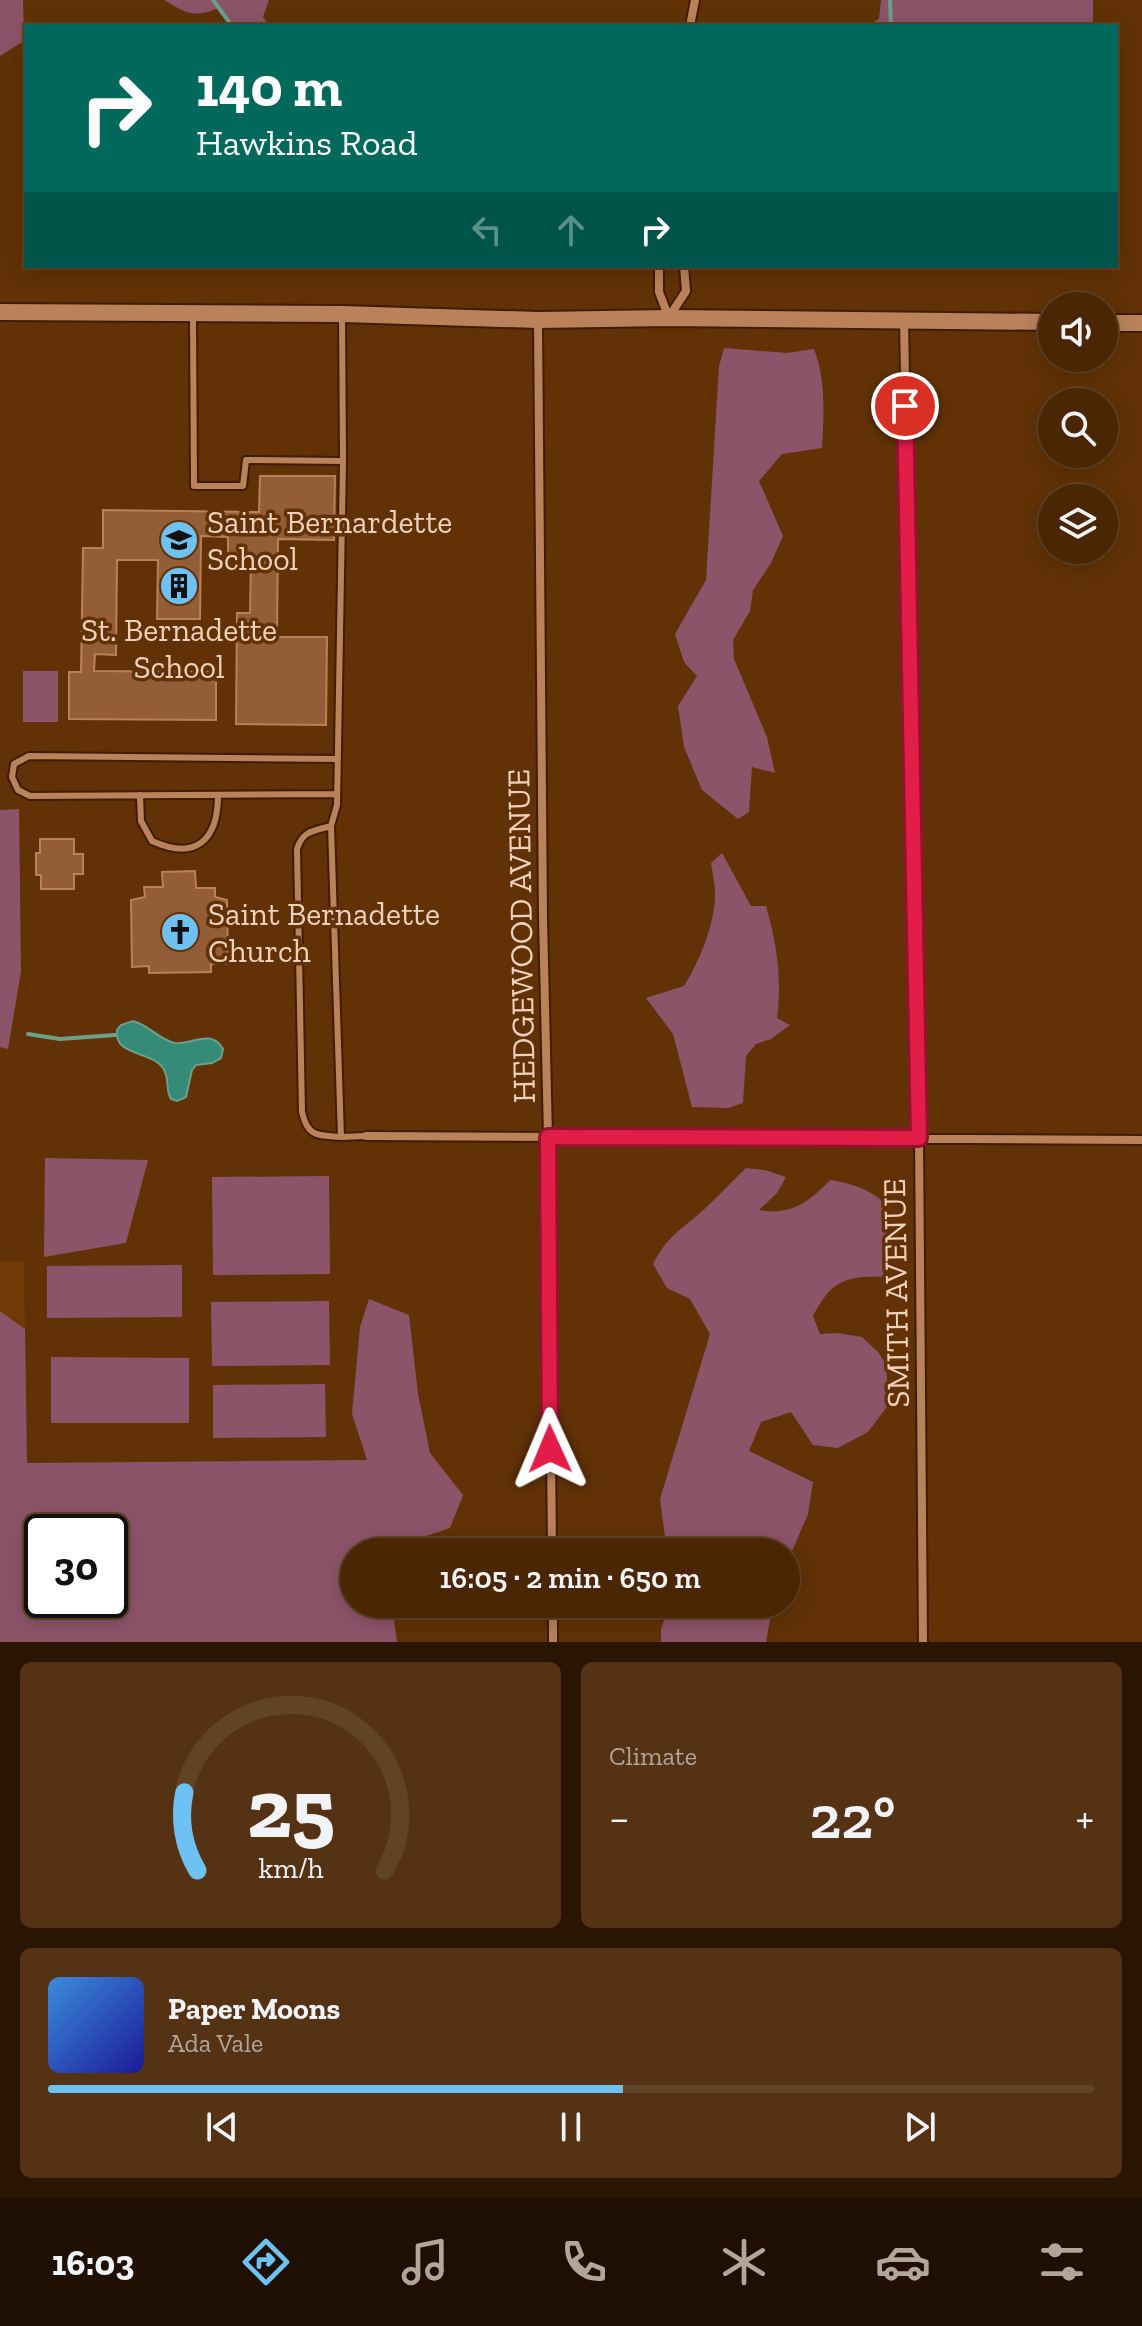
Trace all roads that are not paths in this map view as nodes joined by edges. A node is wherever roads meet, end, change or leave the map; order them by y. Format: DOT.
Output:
graph roads {
  1 [pos="695,0"];
  2 [pos="690,24"];
  3 [pos="659,268"];
  4 [pos="684,268"];
  5 [pos="0,312"];
  6 [pos="193,312"];
  7 [pos="342,314"];
  8 [pos="669,318"];
  9 [pos="538,320"];
  10 [pos="904,320"];
  11 [pos="1038,322"];
  12 [pos="1118,323"];
  13 [pos="1142,323"];
  14 [pos="343,461"];
  15 [pos="337,759"];
  16 [pos="337,794"];
  17 [pos="140,795"];
  18 [pos="218,795"];
  19 [pos="331,826"];
  20 [pos="366,1136"];
  21 [pos="341,1137"];
  22 [pos="548,1137"];
  23 [pos="919,1138"];
  24 [pos="1142,1140"];
  25 [pos="552,1538"];
  26 [pos="553,1618"];
  27 [pos="553,1642"];
  28 [pos="923,1642"];
  1 -- 2 [label="street"];
  3 -- 8 [label="street"];
  4 -- 8 [label="street"];
  5 -- 6 [label="main road"];
  6 -- 7 [label="main road"];
  6 -- 14 [label="lane"];
  7 -- 9 [label="main road"];
  7 -- 14 [label="lane"];
  8 -- 9 [label="main road"];
  8 -- 10 [label="main road"];
  9 -- 22 [label="street, HEDGEWOOD AVENUE"];
  10 -- 11 [label="main road"];
  10 -- 23 [label="street, SMITH AVENUE"];
  12 -- 13 [label="main road"];
  14 -- 15 [label="lane"];
  15 -- 16 [label="lane"];
  15 -- 17 [label="lane"];
  16 -- 18 [label="lane"];
  16 -- 19 [label="lane"];
  17 -- 18 [label="lane"];
  17 -- 18 [label="lane"];
  19 -- 21 [label="lane"];
  19 -- 21 [label="lane"];
  20 -- 21 [label="lane"];
  20 -- 22 [label="street"];
  22 -- 23 [label="street"];
  22 -- 25 [label="street, HEDGEWOOD AVENUE"];
  23 -- 24 [label="street"];
  23 -- 28 [label="street, SMITH AVENUE"];
  26 -- 27 [label="street"];
}
